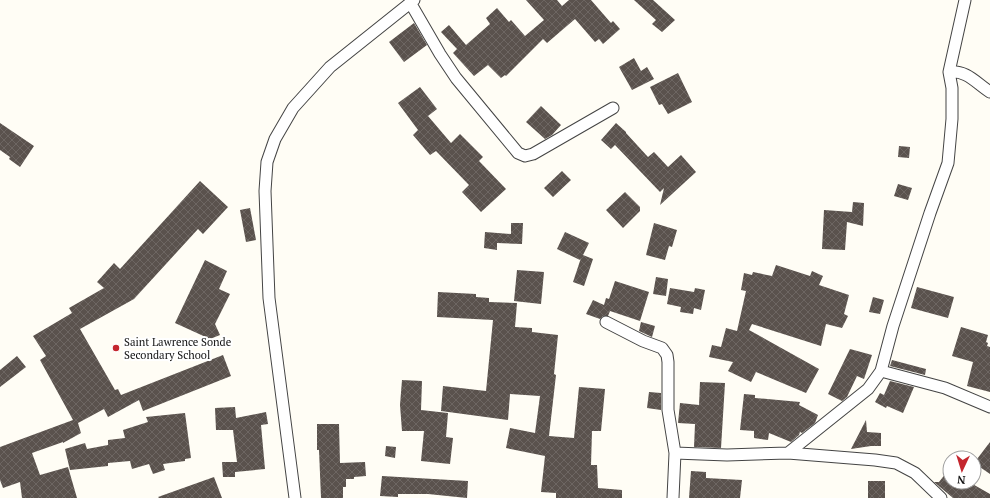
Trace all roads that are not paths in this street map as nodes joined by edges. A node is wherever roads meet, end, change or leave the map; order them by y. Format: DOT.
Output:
graph roads {
  1 [pos="965,0"];
  2 [pos="413,2"];
  3 [pos="949,72"];
  4 [pos="990,92"];
  5 [pos="613,108"];
  6 [pos="606,322"];
  7 [pos="881,371"];
  8 [pos="990,407"];
  9 [pos="675,453"];
  10 [pos="788,454"];
  11 [pos="295,498"];
  12 [pos="673,498"];
  13 [pos="941,498"];
  1 -- 3 [label="street"];
  2 -- 5 [label="street"];
  2 -- 11 [label="street"];
  3 -- 4 [label="street"];
  3 -- 7 [label="street"];
  6 -- 9 [label="street"];
  7 -- 8 [label="street"];
  7 -- 10 [label="street"];
  9 -- 10 [label="street"];
  9 -- 12 [label="street"];
  10 -- 13 [label="street"];
}
